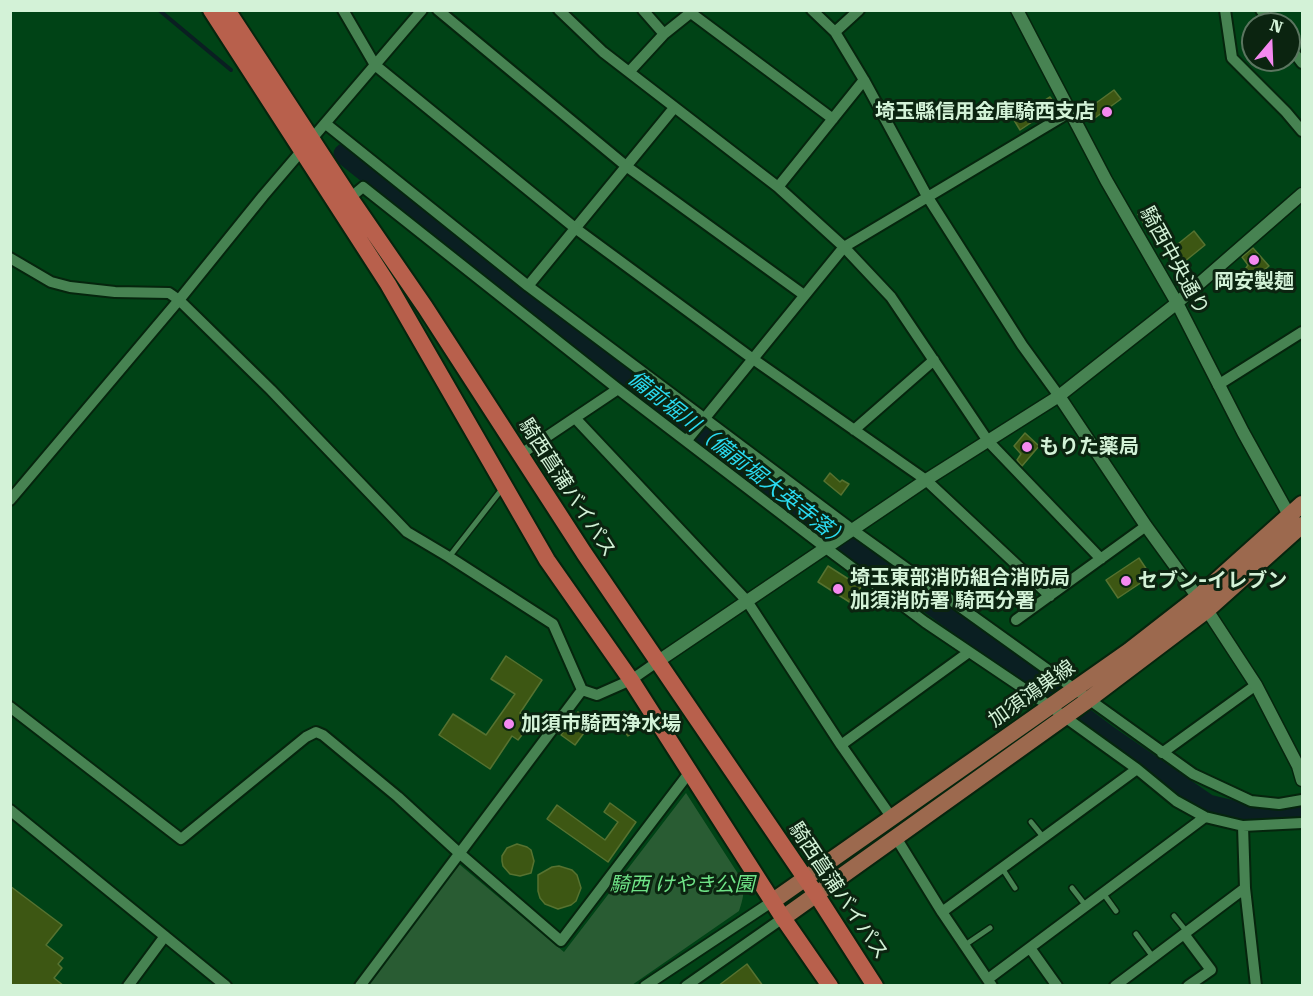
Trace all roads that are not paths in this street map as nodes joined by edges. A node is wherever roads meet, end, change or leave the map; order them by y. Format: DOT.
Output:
graph roads {
  1 [pos="211,10"];
  2 [pos="228,10"];
  3 [pos="343,10"];
  4 [pos="422,10"];
  5 [pos="438,10"];
  6 [pos="559,10"];
  7 [pos="643,10"];
  8 [pos="812,10"];
  9 [pos="859,10"];
  10 [pos="1017,10"];
  11 [pos="1224,10"];
  12 [pos="693,12"];
  13 [pos="835,32"];
  14 [pos="664,34"];
  15 [pos="375,65"];
  16 [pos="629,72"];
  17 [pos="864,80"];
  18 [pos="674,108"];
  19 [pos="1070,112"];
  20 [pos="833,119"];
  21 [pos="326,124"];
  22 [pos="1302,131"];
  23 [pos="308,146"];
  24 [pos="627,166"];
  25 [pos="778,187"];
  26 [pos="1302,194"];
  27 [pos="927,196"];
  28 [pos="350,198"];
  29 [pos="576,228"];
  30 [pos="844,247"];
  31 [pos="10,258"];
  32 [pos="528,286"];
  33 [pos="804,295"];
  34 [pos="179,300"];
  35 [pos="1177,303"];
  36 [pos="1302,332"];
  37 [pos="753,359"];
  38 [pos="934,360"];
  39 [pos="1218,385"];
  40 [pos="618,389"];
  41 [pos="1059,396"];
  42 [pos="575,418"];
  43 [pos="703,420"];
  44 [pos="854,430"];
  45 [pos="688,439"];
  46 [pos="988,441"];
  47 [pos="521,454"];
  48 [pos="926,480"];
  49 [pos="503,487"];
  50 [pos="10,500"];
  51 [pos="1302,504"];
  52 [pos="1146,526"];
  53 [pos="1298,527"];
  54 [pos="850,532"];
  55 [pos="826,548"];
  56 [pos="450,557"];
  57 [pos="1101,559"];
  58 [pos="1050,596"];
  59 [pos="747,601"];
  60 [pos="1202,604"];
  61 [pos="1016,620"];
  62 [pos="969,652"];
  63 [pos="657,662"];
  64 [pos="631,680"];
  65 [pos="1256,685"];
  66 [pos="582,690"];
  67 [pos="1079,696"];
  68 [pos="10,707"];
  69 [pos="1057,711"];
  70 [pos="842,746"];
  71 [pos="1162,753"];
  72 [pos="1300,765"];
  73 [pos="1137,769"];
  74 [pos="689,773"];
  75 [pos="1302,780"];
  76 [pos="1302,800"];
  77 [pos="10,810"];
  78 [pos="1205,817"];
  79 [pos="892,818"];
  80 [pos="1031,822"];
  81 [pos="1302,823"];
  82 [pos="1243,826"];
  83 [pos="895,836"];
  84 [pos="1044,838"];
  85 [pos="458,852"];
  86 [pos="1002,868"];
  87 [pos="806,879"];
  88 [pos="1015,888"];
  89 [pos="1071,888"];
  90 [pos="1245,888"];
  91 [pos="1103,893"];
  92 [pos="816,894"];
  93 [pos="772,901"];
  94 [pos="1086,906"];
  95 [pos="1116,911"];
  96 [pos="942,912"];
  97 [pos="1174,916"];
  98 [pos="783,918"];
  99 [pos="990,928"];
  100 [pos="1186,933"];
  101 [pos="1136,934"];
  102 [pos="165,936"];
  103 [pos="965,945"];
  104 [pos="1030,948"];
  105 [pos="1153,957"];
  106 [pos="990,982"];
  107 [pos="128,986"];
  108 [pos="226,986"];
  109 [pos="360,986"];
  110 [pos="645,986"];
  111 [pos="686,986"];
  112 [pos="830,986"];
  113 [pos="875,986"];
  114 [pos="1057,986"];
  115 [pos="1115,986"];
  116 [pos="1188,986"];
  117 [pos="1256,986"];
  1 -- 23 [label="highway, 騎西菖蒲バイパス"];
  2 -- 23 [label="highway, 騎西菖蒲バイパス"];
  3 -- 15 [label="street"];
  4 -- 15 [label="street"];
  5 -- 24 [label="street"];
  6 -- 16 [label="street"];
  7 -- 14 [label="street"];
  8 -- 13 [label="street"];
  9 -- 13 [label="street"];
  10 -- 19 [label="street, 騎西中央通り"];
  11 -- 22 [label="street"];
  12 -- 14 [label="street"];
  12 -- 20 [label="street"];
  13 -- 17 [label="street"];
  14 -- 16 [label="street"];
  15 -- 21 [label="street"];
  15 -- 29 [label="street"];
  16 -- 18 [label="street"];
  17 -- 20 [label="street"];
  17 -- 27 [label="street"];
  18 -- 24 [label="street"];
  18 -- 25 [label="street"];
  19 -- 27 [label="street"];
  19 -- 35 [label="street, 騎西中央通り"];
  20 -- 25 [label="street"];
  21 -- 23 [label="street"];
  21 -- 32 [label="street"];
  23 -- 28 [label="highway, 騎西菖蒲バイパス"];
  23 -- 34 [label="street"];
  23 -- 49 [label="highway, 騎西菖蒲バイパス"];
  24 -- 29 [label="street"];
  24 -- 33 [label="street"];
  25 -- 30 [label="street"];
  26 -- 35 [label="street"];
  27 -- 30 [label="street"];
  27 -- 41 [label="street"];
  28 -- 40 [label="street"];
  28 -- 47 [label="highway, 騎西菖蒲バイパス"];
  29 -- 32 [label="street"];
  29 -- 37 [label="street"];
  30 -- 33 [label="street"];
  30 -- 38 [label="street"];
  31 -- 34 [label="street"];
  32 -- 43 [label="street"];
  33 -- 37 [label="street"];
  34 -- 50 [label="street"];
  34 -- 56 [label="street"];
  35 -- 39 [label="street, 騎西中央通り"];
  35 -- 41 [label="street"];
  36 -- 39 [label="street"];
  37 -- 43 [label="street"];
  37 -- 44 [label="street"];
  38 -- 44 [label="street"];
  38 -- 46 [label="street"];
  39 -- 53 [label="street, 騎西中央通り"];
  40 -- 42 [label="street"];
  40 -- 45 [label="street"];
  41 -- 46 [label="street"];
  41 -- 52 [label="street"];
  42 -- 47 [label="street"];
  42 -- 59 [label="street"];
  43 -- 45 [label="street"];
  43 -- 54 [label="street"];
  44 -- 48 [label="street"];
  45 -- 55 [label="street"];
  46 -- 48 [label="street"];
  46 -- 57 [label="street"];
  47 -- 63 [label="highway, 騎西菖蒲バイパス"];
  48 -- 54 [label="street"];
  48 -- 58 [label="street"];
  49 -- 56 [label="lane"];
  49 -- 64 [label="highway, 騎西菖蒲バイパス"];
  51 -- 53 [label="main road, 加須鴻巣線"];
  52 -- 57 [label="street"];
  52 -- 60 [label="street"];
  53 -- 60 [label="main road, 加須鴻巣線"];
  54 -- 55 [label="street"];
  54 -- 67 [label="street"];
  55 -- 59 [label="street"];
  55 -- 62 [label="street"];
  56 -- 66 [label="street"];
  57 -- 58 [label="street"];
  58 -- 61 [label="street"];
  59 -- 63 [label="street"];
  59 -- 70 [label="street"];
  60 -- 65 [label="street"];
  60 -- 67 [label="main road, 加須鴻巣線"];
  62 -- 69 [label="street"];
  62 -- 70 [label="street"];
  63 -- 64 [label="street"];
  63 -- 87 [label="highway, 騎西菖蒲バイパス"];
  64 -- 66 [label="street"];
  64 -- 74 [label="highway, 騎西菖蒲バイパス"];
  65 -- 71 [label="street"];
  65 -- 72 [label="street"];
  66 -- 85 [label="street"];
  67 -- 69 [label="main road, 加須鴻巣線"];
  67 -- 71 [label="street"];
  68 -- 85 [label="street"];
  69 -- 73 [label="street"];
  69 -- 79 [label="main road, 加須鴻巣線"];
  69 -- 83 [label="main road, 加須鴻巣線"];
  70 -- 79 [label="street"];
  71 -- 76 [label="street"];
  72 -- 75 [label="street"];
  73 -- 78 [label="street"];
  73 -- 84 [label="street"];
  74 -- 85 [label="street"];
  74 -- 93 [label="highway, 騎西菖蒲バイパス"];
  77 -- 102 [label="street"];
  78 -- 82 [label="street"];
  78 -- 91 [label="street"];
  79 -- 87 [label="main road, 加須鴻巣線"];
  80 -- 84 [label="lane"];
  81 -- 82 [label="street"];
  82 -- 90 [label="street"];
  83 -- 92 [label="main road, 加須鴻巣線"];
  83 -- 96 [label="street"];
  84 -- 86 [label="street"];
  85 -- 109 [label="street"];
  86 -- 88 [label="lane"];
  86 -- 96 [label="street"];
  87 -- 92 [label="highway, 騎西菖蒲バイパス"];
  87 -- 93 [label="main road, 加須鴻巣線"];
  89 -- 94 [label="lane"];
  90 -- 100 [label="street"];
  90 -- 117 [label="street"];
  91 -- 94 [label="street"];
  91 -- 95 [label="lane"];
  92 -- 98 [label="main road, 加須鴻巣線"];
  92 -- 113 [label="highway, 騎西菖蒲バイパス"];
  93 -- 98 [label="highway, 騎西菖蒲バイパス"];
  93 -- 110 [label="street"];
  94 -- 104 [label="street"];
  96 -- 103 [label="street"];
  97 -- 100 [label="lane"];
  98 -- 111 [label="street"];
  98 -- 112 [label="highway, 騎西菖蒲バイパス"];
  99 -- 103 [label="lane"];
  100 -- 105 [label="street"];
  100 -- 116 [label="street"];
  101 -- 105 [label="lane"];
  102 -- 107 [label="street"];
  102 -- 108 [label="street"];
  103 -- 106 [label="street"];
  104 -- 106 [label="street"];
  104 -- 114 [label="street"];
  105 -- 115 [label="street"];
}
